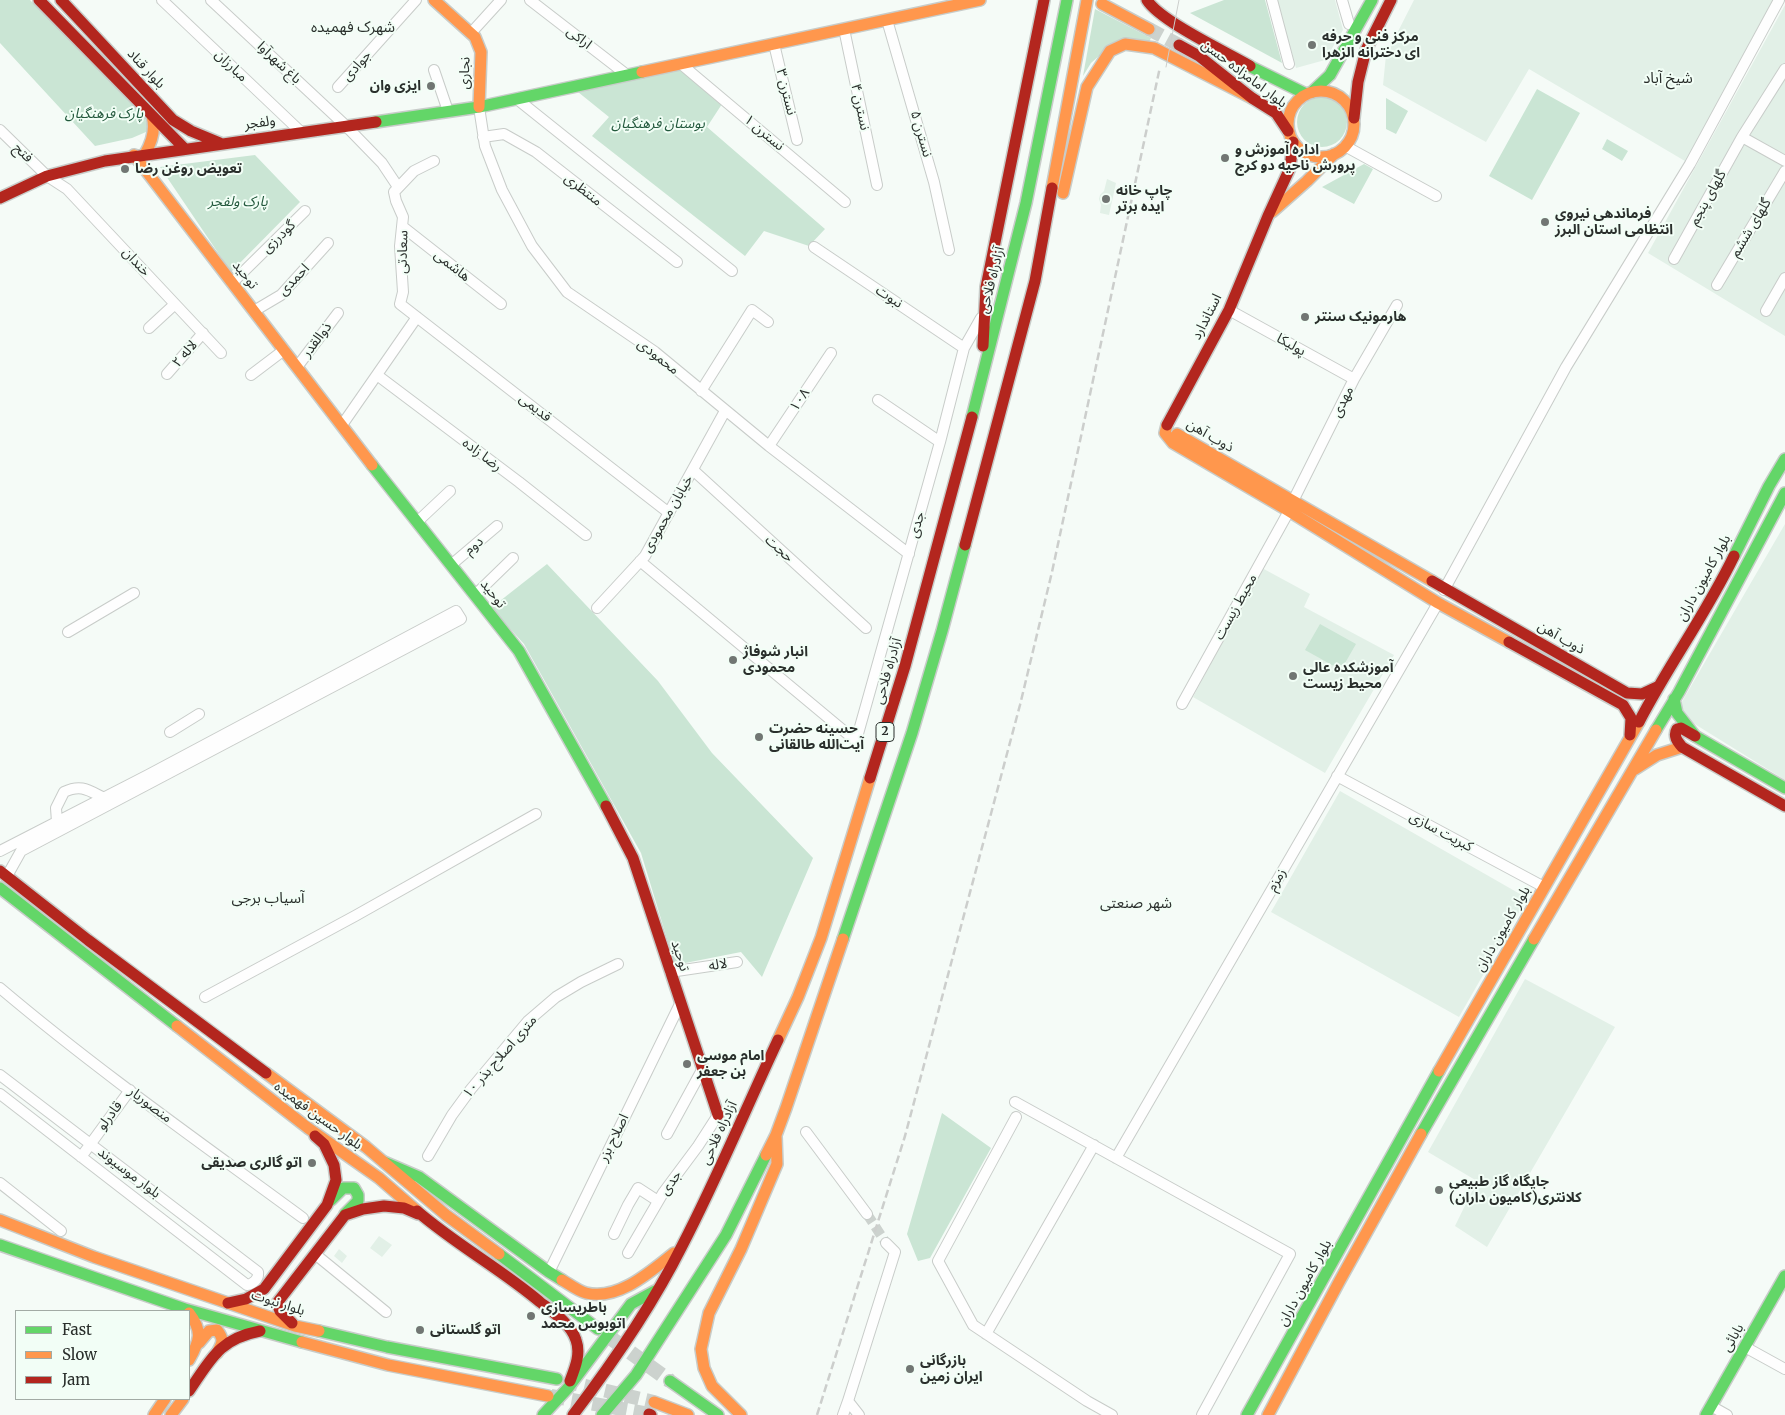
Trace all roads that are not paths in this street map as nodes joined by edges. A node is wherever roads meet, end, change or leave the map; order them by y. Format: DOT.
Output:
graph roads {
  1 [pos="39,0"];
  2 [pos="61,0"];
  3 [pos="162,0"];
  4 [pos="211,0"];
  5 [pos="416,0"];
  6 [pos="434,0"];
  7 [pos="501,0"];
  8 [pos="530,0"];
  9 [pos="948,0"];
  10 [pos="980,0"];
  11 [pos="1044,0"];
  12 [pos="1067,0"];
  13 [pos="1087,0"];
  14 [pos="1147,0"];
  15 [pos="1272,0"];
  16 [pos="1342,0"];
  17 [pos="1372,0"];
  18 [pos="1391,0"];
  19 [pos="1779,0"];
  20 [pos="1106,2"];
  21 [pos="939,9"];
  22 [pos="887,20"];
  23 [pos="1349,24"];
  24 [pos="1150,25"];
  25 [pos="844,29"];
  26 [pos="471,33"];
  27 [pos="1180,33"];
  28 [pos="774,44"];
  29 [pos="1179,45"];
  30 [pos="681,64"];
  31 [pos="1289,64"];
  32 [pos="1250,66"];
  33 [pos="1785,69"];
  34 [pos="434,70"];
  35 [pos="627,75"];
  36 [pos="338,87"];
  37 [pos="1309,93"];
  38 [pos="1252,98"];
  39 [pos="517,99"];
  40 [pos="479,107"];
  41 [pos="448,111"];
  42 [pos="152,116"];
  43 [pos="1354,119"];
  44 [pos="346,126"];
  45 [pos="0,130"];
  46 [pos="1288,131"];
  47 [pos="301,132"];
  48 [pos="483,136"];
  49 [pos="1742,137"];
  50 [pos="798,140"];
  51 [pos="1293,142"];
  52 [pos="220,143"];
  53 [pos="1345,146"];
  54 [pos="184,148"];
  55 [pos="140,154"];
  56 [pos="1334,154"];
  57 [pos="434,161"];
  58 [pos="1785,161"];
  59 [pos="1785,171"];
  60 [pos="47,176"];
  61 [pos="877,186"];
  62 [pos="398,187"];
  63 [pos="1436,196"];
  64 [pos="0,198"];
  65 [pos="845,202"];
  66 [pos="305,211"];
  67 [pos="1268,216"];
  68 [pos="403,227"];
  69 [pos="1045,232"];
  70 [pos="328,243"];
  71 [pos="814,247"];
  72 [pos="949,250"];
  73 [pos="1674,259"];
  74 [pos="677,262"];
  75 [pos="732,271"];
  76 [pos="1785,278"];
  77 [pos="232,283"];
  78 [pos="1717,285"];
  79 [pos="175,304"];
  80 [pos="400,304"];
  81 [pos="501,304"];
  82 [pos="1397,306"];
  83 [pos="1228,310"];
  84 [pos="254,311"];
  85 [pos="984,312"];
  86 [pos="1766,312"];
  87 [pos="338,313"];
  88 [pos="417,317"];
  89 [pos="768,322"];
  90 [pos="149,328"];
  91 [pos="203,333"];
  92 [pos="964,348"];
  93 [pos="284,350"];
  94 [pos="221,353"];
  95 [pos="830,353"];
  96 [pos="297,367"];
  97 [pos="167,374"];
  98 [pos="251,375"];
  99 [pos="377,376"];
  100 [pos="1354,379"];
  101 [pos="981,385"];
  102 [pos="701,391"];
  103 [pos="878,400"];
  104 [pos="725,411"];
  105 [pos="342,425"];
  106 [pos="1166,428"];
  107 [pos="940,442"];
  108 [pos="769,446"];
  109 [pos="1785,459"];
  110 [pos="693,470"];
  111 [pos="450,491"];
  112 [pos="1785,493"];
  113 [pos="1291,506"];
  114 [pos="669,513"];
  115 [pos="417,522"];
  116 [pos="497,526"];
  117 [pos="586,535"];
  118 [pos="909,554"];
  119 [pos="513,558"];
  120 [pos="640,561"];
  121 [pos="451,565"];
  122 [pos="1444,590"];
  123 [pos="134,593"];
  124 [pos="475,595"];
  125 [pos="1438,603"];
  126 [pos="597,608"];
  127 [pos="866,628"];
  128 [pos="68,632"];
  129 [pos="1656,687"];
  130 [pos="1674,699"];
  131 [pos="1182,704"];
  132 [pos="199,714"];
  133 [pos="170,732"];
  134 [pos="1695,736"];
  135 [pos="1629,740"];
  136 [pos="1682,747"];
  137 [pos="1629,774"];
  138 [pos="1338,776"];
  139 [pos="1785,788"];
  140 [pos="104,798"];
  141 [pos="1785,806"];
  142 [pos="536,814"];
  143 [pos="57,822"];
  144 [pos="1566,850"];
  145 [pos="0,851"];
  146 [pos="1580,860"];
  147 [pos="4,874"];
  148 [pos="1544,887"];
  149 [pos="0,888"];
  150 [pos="737,962"];
  151 [pos="618,964"];
  152 [pos="670,972"];
  153 [pos="0,988"];
  154 [pos="205,996"];
  155 [pos="680,1004"];
  156 [pos="189,1015"];
  157 [pos="179,1029"];
  158 [pos="702,1070"];
  159 [pos="0,1075"];
  160 [pos="130,1090"];
  161 [pos="0,1094"];
  162 [pos="1015,1102"];
  163 [pos="718,1115"];
  164 [pos="1016,1117"];
  165 [pos="308,1128"];
  166 [pos="806,1132"];
  167 [pos="667,1134"];
  168 [pos="776,1135"];
  169 [pos="90,1143"];
  170 [pos="1094,1145"];
  171 [pos="428,1156"];
  172 [pos="81,1157"];
  173 [pos="1116,1158"];
  174 [pos="384,1162"];
  175 [pos="0,1183"];
  176 [pos="658,1201"];
  177 [pos="327,1205"];
  178 [pos="867,1214"];
  179 [pos="345,1215"];
  180 [pos="424,1217"];
  181 [pos="303,1218"];
  182 [pos="0,1220"];
  183 [pos="61,1231"];
  184 [pos="614,1234"];
  185 [pos="300,1242"];
  186 [pos="886,1244"];
  187 [pos="0,1245"];
  188 [pos="682,1246"];
  189 [pos="628,1253"];
  190 [pos="315,1254"];
  191 [pos="549,1272"];
  192 [pos="1785,1276"];
  193 [pos="658,1289"];
  194 [pos="227,1303"];
  195 [pos="184,1310"];
  196 [pos="190,1312"];
  197 [pos="386,1312"];
  198 [pos="190,1314"];
  199 [pos="295,1326"];
  200 [pos="598,1329"];
  201 [pos="261,1331"];
  202 [pos="986,1334"];
  203 [pos="198,1343"];
  204 [pos="1745,1348"];
  205 [pos="216,1353"];
  206 [pos="190,1358"];
  207 [pos="1785,1368"];
  208 [pos="557,1379"];
  209 [pos="670,1381"];
  210 [pos="568,1388"];
  211 [pos="190,1390"];
  212 [pos="548,1396"];
  213 [pos="163,1400"];
  214 [pos="182,1400"];
  215 [pos="848,1401"];
  216 [pos="654,1402"];
  217 [pos="1709,1411"];
  218 [pos="154,1415"];
  219 [pos="170,1415"];
  220 [pos="544,1415"];
  221 [pos="573,1415"];
  222 [pos="602,1415"];
  223 [pos="688,1415"];
  224 [pos="718,1415"];
  225 [pos="741,1415"];
  226 [pos="843,1415"];
  227 [pos="859,1415"];
  228 [pos="1112,1415"];
  229 [pos="1202,1415"];
  230 [pos="1247,1415"];
  231 [pos="1268,1415"];
  232 [pos="1727,1415"];
  1 -- 42 [label="main road, بلوار قناد"];
  2 -- 52 [label="main road, بلوار قناد"];
  3 -- 47 [label="street, مبارزان"];
  4 -- 44 [label="street, باغ شهرآوا"];
  5 -- 36 [label="street, جوادی"];
  6 -- 26 [label="main road, نجاری"];
  7 -- 26 [label="street"];
  8 -- 35 [label="street, اراکی"];
  9 -- 21 [label="main road"];
  10 -- 21 [label="main road, ولفجر"];
  11 -- 85 [label="main road"];
  12 -- 101 [label="main road, آزادراه فلاحی / 2"];
  13 -- 69 [label="main road, 2"];
  14 -- 32 [label="main road"];
  15 -- 31 [label="street"];
  16 -- 23 [label="street"];
  17 -- 37 [label="main road"];
  18 -- 43 [label="main road"];
  19 -- 122 [label="street"];
  20 -- 24 [label="main road"];
  21 -- 22 [label="main road, ولفجر"];
  22 -- 25 [label="main road, ولفجر"];
  22 -- 72 [label="street, نسترن ۵"];
  25 -- 28 [label="main road, ولفجر"];
  25 -- 61 [label="street, نسترن ۴"];
  26 -- 40 [label="main road, نجاری"];
  27 -- 32 [label="main road, بلوار امامزاده حسن"];
  28 -- 30 [label="main road, ولفجر"];
  28 -- 50 [label="street, نسترن ۳"];
  29 -- 38 [label="main road, بلوار امامزاده حسن"];
  30 -- 35 [label="main road, ولفجر"];
  30 -- 65 [label="street, نسترن ۱"];
  32 -- 37 [label="main road, بلوار امامزاده حسن"];
  33 -- 49 [label="street, گلهای پنجم"];
  34 -- 41 [label="street"];
  35 -- 39 [label="main road, ولفجر"];
  37 -- 43 [label="main road"];
  37 -- 46 [label="main road"];
  38 -- 46 [label="main road, بلوار امامزاده حسن"];
  38 -- 69 [label="main road"];
  39 -- 40 [label="main road, ولفجر"];
  39 -- 75 [label="street"];
  40 -- 41 [label="main road, ولفجر"];
  40 -- 48 [label="street, محمودی"];
  41 -- 44 [label="main road, ولفجر"];
  42 -- 54 [label="main road, بلوار قناد"];
  42 -- 55 [label="main road"];
  43 -- 53 [label="main road"];
  44 -- 47 [label="main road, ولفجر"];
  44 -- 62 [label="street, باغ شهرآوا"];
  45 -- 60 [label="street, فتح"];
  46 -- 51 [label="main road"];
  47 -- 52 [label="main road, ولفجر"];
  48 -- 74 [label="street, منتظری"];
  48 -- 102 [label="street, محمودی"];
  49 -- 58 [label="street"];
  49 -- 73 [label="street, گلهای پنجم"];
  51 -- 56 [label="main road"];
  51 -- 67 [label="main road, استاندارد"];
  52 -- 54 [label="main road, ولفجر"];
  53 -- 56 [label="main road"];
  53 -- 63 [label="street"];
  54 -- 55 [label="main road, ولفجر"];
  55 -- 60 [label="main road, ولفجر"];
  55 -- 77 [label="main road, توحید"];
  56 -- 67 [label="main road, استاندارد"];
  57 -- 62 [label="street"];
  59 -- 78 [label="street, گلهای ششم"];
  60 -- 64 [label="main road, ولفجر"];
  60 -- 79 [label="street, خندان"];
  62 -- 68 [label="street, سعادتی"];
  66 -- 77 [label="street, گودرزی"];
  67 -- 83 [label="main road, استاندارد"];
  68 -- 80 [label="street, سعادتی"];
  68 -- 81 [label="street, هاشمی"];
  69 -- 168 [label="main road, 2"];
  70 -- 84 [label="street, احمدی"];
  71 -- 92 [label="street, نبوت"];
  76 -- 86 [label="street"];
  77 -- 84 [label="main road, توحید"];
  79 -- 90 [label="street"];
  79 -- 91 [label="street, خندان"];
  80 -- 88 [label="street, قدیمی"];
  82 -- 100 [label="street, مهدی"];
  83 -- 100 [label="street, پولیکا"];
  83 -- 106 [label="main road, استاندارد"];
  84 -- 93 [label="main road, توحید"];
  85 -- 92 [label="street, جدی"];
  85 -- 101 [label="main road"];
  87 -- 96 [label="street, ذوالقدر"];
  88 -- 99 [label="street"];
  88 -- 114 [label="street, قدیمی"];
  89 -- 102 [label="street"];
  91 -- 94 [label="street, خندان"];
  91 -- 97 [label="street, لاله ۲"];
  92 -- 107 [label="street, جدی"];
  93 -- 96 [label="main road, توحید"];
  93 -- 98 [label="street"];
  95 -- 108 [label="street, ۱۰۸"];
  96 -- 105 [label="main road, توحید"];
  99 -- 105 [label="street"];
  99 -- 117 [label="street, رضا زاده"];
  100 -- 113 [label="street, مهدی"];
  101 -- 188 [label="main road, آزادراه فلاحی / 2"];
  102 -- 104 [label="street, محمودی"];
  103 -- 107 [label="street"];
  104 -- 108 [label="street, محمودی"];
  104 -- 110 [label="street, خیابان محمودی"];
  105 -- 115 [label="main road, توحید"];
  106 -- 113 [label="main road, ذوب آهن"];
  107 -- 118 [label="street, جدی"];
  108 -- 118 [label="street, محمودی"];
  109 -- 129 [label="main road, بلوار کامیون داران"];
  110 -- 114 [label="street, خیابان محمودی"];
  110 -- 127 [label="street, حجت"];
  111 -- 115 [label="street"];
  112 -- 130 [label="main road, بلوار کامیون داران"];
  113 -- 122 [label="main road, ذوب آهن"];
  113 -- 125 [label="main road, ذوب آهن"];
  113 -- 131 [label="street, محیط زیست"];
  114 -- 120 [label="street, خیابان محمودی"];
  115 -- 121 [label="main road, توحید"];
  116 -- 121 [label="street, دوم"];
  118 -- 120 [label="street, جدی"];
  119 -- 124 [label="street"];
  120 -- 126 [label="street, خیابان محمودی"];
  121 -- 124 [label="main road, توحید"];
  122 -- 129 [label="main road, ذوب آهن"];
  123 -- 128 [label="street"];
  124 -- 152 [label="main road, توحید"];
  125 -- 135 [label="main road, ذوب آهن"];
  125 -- 138 [label="street, زمزم"];
  129 -- 135 [label="main road, بلوار کامیون داران"];
  130 -- 134 [label="main road"];
  130 -- 137 [label="main road, بلوار کامیون داران"];
  132 -- 133 [label="street"];
  134 -- 136 [label="main road"];
  134 -- 139 [label="main road"];
  135 -- 144 [label="main road, بلوار کامیون داران"];
  136 -- 137 [label="main road"];
  136 -- 141 [label="main road"];
  137 -- 146 [label="main road, بلوار کامیون داران"];
  138 -- 148 [label="street, کبریت سازی"];
  138 -- 173 [label="street, زمزم"];
  140 -- 143 [label="street"];
  140 -- 143 [label="street"];
  140 -- 147 [label="street"];
  142 -- 154 [label="street"];
  143 -- 145 [label="street"];
  144 -- 146 [label="main road"];
  144 -- 148 [label="main road, بلوار کامیون داران"];
  146 -- 231 [label="main road, بلوار کامیون داران"];
  147 -- 156 [label="main road, بلوار حسین فهمیده"];
  148 -- 230 [label="main road, بلوار کامیون داران"];
  149 -- 157 [label="main road, بلوار حسین فهمیده"];
  150 -- 152 [label="street, لاله"];
  151 -- 171 [label="street, ۱۰ متری اصلاح بذر"];
  152 -- 155 [label="main road, توحید"];
  153 -- 160 [label="street, منصوریار"];
  155 -- 158 [label="main road, توحید"];
  155 -- 191 [label="street, اصلاح بزر"];
  156 -- 157 [label="main road"];
  156 -- 174 [label="main road, بلوار حسین فهمیده"];
  157 -- 165 [label="main road, بلوار حسین فهمیده"];
  158 -- 163 [label="main road, توحید"];
  158 -- 167 [label="street"];
  159 -- 169 [label="street, بلوار موسیوند"];
  160 -- 169 [label="street, قادرلو"];
  160 -- 181 [label="street, منصوریار"];
  161 -- 172 [label="street, بلوار موسیوند"];
  162 -- 170 [label="street"];
  163 -- 176 [label="street, جدی"];
  164 -- 202 [label="street"];
  165 -- 177 [label="main road"];
  165 -- 180 [label="main road, بلوار حسین فهمیده"];
  166 -- 178 [label="street"];
  168 -- 222 [label="main road, 2"];
  168 -- 225 [label="main road"];
  169 -- 172 [label="street, قادرلو"];
  169 -- 172 [label="street, بلوار موسیوند"];
  170 -- 173 [label="street"];
  170 -- 202 [label="street"];
  173 -- 229 [label="street"];
  174 -- 191 [label="main road"];
  174 -- 200 [label="main road, بلوار حسین فهمیده"];
  175 -- 183 [label="street"];
  176 -- 184 [label="street"];
  176 -- 189 [label="street, جدی"];
  177 -- 179 [label="main road"];
  177 -- 185 [label="main road"];
  179 -- 180 [label="main road"];
  179 -- 190 [label="main road"];
  180 -- 210 [label="main road, بلوار حسین فهمیده"];
  182 -- 194 [label="main road, بلوار نبوت"];
  185 -- 190 [label="main road"];
  185 -- 194 [label="main road"];
  186 -- 215 [label="street"];
  187 -- 195 [label="main road"];
  188 -- 191 [label="main road"];
  188 -- 193 [label="main road, آزادراه فلاحی / 2"];
  190 -- 197 [label="street"];
  190 -- 199 [label="main road"];
  192 -- 204 [label="main road, بابائی"];
  193 -- 210 [label="main road"];
  193 -- 221 [label="main road, آزادراه فلاحی / 2"];
  194 -- 199 [label="main road, بلوار نبوت"];
  196 -- 201 [label="main road"];
  198 -- 203 [label="main road"];
  199 -- 208 [label="main road, بلوار نبوت"];
  201 -- 205 [label="main road"];
  201 -- 212 [label="main road"];
  202 -- 228 [label="street"];
  203 -- 205 [label="main road"];
  203 -- 206 [label="main road"];
  204 -- 207 [label="street"];
  204 -- 217 [label="main road, بابائی"];
  205 -- 211 [label="main road"];
  209 -- 224 [label="main road"];
  210 -- 220 [label="main road"];
  213 -- 218 [label="main road"];
  214 -- 219 [label="main road"];
  215 -- 226 [label="street"];
  215 -- 227 [label="street"];
  216 -- 223 [label="main road"];
  217 -- 232 [label="street"];
}
